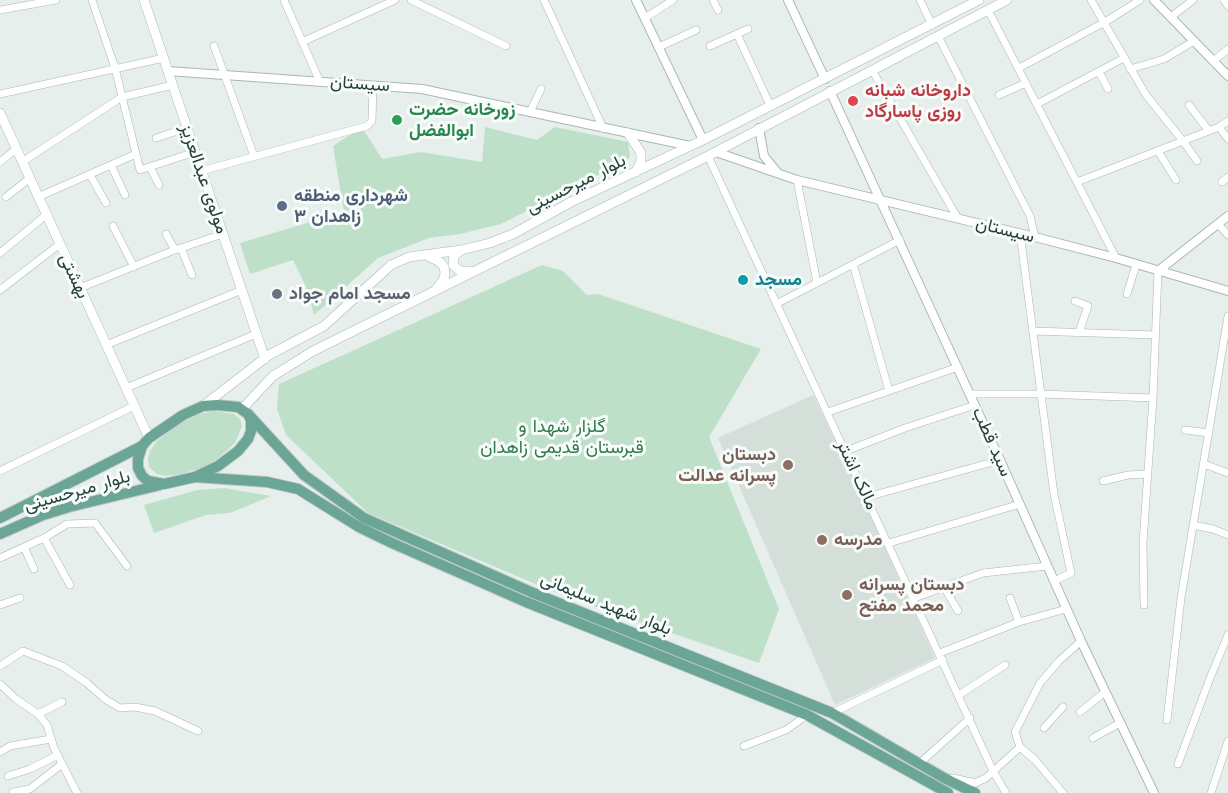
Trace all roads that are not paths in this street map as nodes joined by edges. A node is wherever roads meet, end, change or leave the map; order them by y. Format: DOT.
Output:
graph roads {
  1 [pos="56,0"];
  2 [pos="92,0"];
  3 [pos="144,0"];
  4 [pos="284,0"];
  5 [pos="394,0"];
  6 [pos="411,0"];
  7 [pos="544,0"];
  8 [pos="636,0"];
  9 [pos="673,0"];
  10 [pos="713,0"];
  11 [pos="788,0"];
  12 [pos="920,0"];
  13 [pos="979,0"];
  14 [pos="1007,0"];
  15 [pos="1091,0"];
  16 [pos="1140,0"];
  17 [pos="1154,0"];
  18 [pos="1193,0"];
  19 [pos="1224,0"];
  20 [pos="1228,6"];
  21 [pos="988,9"];
  22 [pos="0,10"];
  23 [pos="718,10"];
  24 [pos="1171,17"];
  25 [pos="645,18"];
  26 [pos="1105,22"];
  27 [pos="932,25"];
  28 [pos="748,29"];
  29 [pos="696,30"];
  30 [pos="737,34"];
  31 [pos="938,36"];
  32 [pos="900,41"];
  33 [pos="1194,41"];
  34 [pos="302,42"];
  35 [pos="506,45"];
  36 [pos="214,46"];
  37 [pos="710,46"];
  38 [pos="659,47"];
  39 [pos="1228,49"];
  40 [pos="905,53"];
  41 [pos="164,58"];
  42 [pos="1124,58"];
  43 [pos="1213,61"];
  44 [pos="115,68"];
  45 [pos="1019,68"];
  46 [pos="1130,69"];
  47 [pos="872,70"];
  48 [pos="168,71"];
  49 [pos="1099,72"];
  50 [pos="225,75"];
  51 [pos="1228,76"];
  52 [pos="825,79"];
  53 [pos="320,82"];
  54 [pos="1026,84"];
  55 [pos="173,85"];
  56 [pos="373,85"];
  57 [pos="541,89"];
  58 [pos="1108,89"];
  59 [pos="830,91"];
  60 [pos="0,94"];
  61 [pos="999,95"];
  62 [pos="122,97"];
  63 [pos="1037,104"];
  64 [pos="770,105"];
  65 [pos="1189,105"];
  66 [pos="530,112"];
  67 [pos="0,113"];
  68 [pos="1228,122"];
  69 [pos="1219,127"];
  70 [pos="187,128"];
  71 [pos="603,128"];
  72 [pos="759,128"];
  73 [pos="1209,131"];
  74 [pos="628,133"];
  75 [pos="156,138"];
  76 [pos="1228,139"];
  77 [pos="703,140"];
  78 [pos="1184,141"];
  79 [pos="690,146"];
  80 [pos="16,149"];
  81 [pos="1158,151"];
  82 [pos="195,152"];
  83 [pos="136,154"];
  84 [pos="712,154"];
  85 [pos="254,156"];
  86 [pos="1197,161"];
  87 [pos="0,162"];
  88 [pos="22,162"];
  89 [pos="111,165"];
  90 [pos="150,167"];
  91 [pos="201,171"];
  92 [pos="636,172"];
  93 [pos="780,174"];
  94 [pos="90,175"];
  95 [pos="30,178"];
  96 [pos="797,180"];
  97 [pos="1176,180"];
  98 [pos="1077,182"];
  99 [pos="159,185"];
  100 [pos="126,195"];
  101 [pos="6,197"];
  102 [pos="38,197"];
  103 [pos="880,201"];
  104 [pos="106,203"];
  105 [pos="46,215"];
  106 [pos="1228,216"];
  107 [pos="957,218"];
  108 [pos="1218,224"];
  109 [pos="113,226"];
  110 [pos="1020,233"];
  111 [pos="166,234"];
  112 [pos="223,234"];
  113 [pos="1228,235"];
  114 [pos="1035,237"];
  115 [pos="900,240"];
  116 [pos="60,244"];
  117 [pos="178,249"];
  118 [pos="461,250"];
  119 [pos="0,253"];
  120 [pos="423,254"];
  121 [pos="1116,258"];
  122 [pos="853,264"];
  123 [pos="1136,265"];
  124 [pos="134,267"];
  125 [pos="1158,271"];
  126 [pos="473,272"];
  127 [pos="192,276"];
  128 [pos="817,283"];
  129 [pos="80,288"];
  130 [pos="0,290"];
  131 [pos="242,290"];
  132 [pos="435,290"];
  133 [pos="1228,291"];
  134 [pos="1127,294"];
  135 [pos="1075,301"];
  136 [pos="778,303"];
  137 [pos="1228,316"];
  138 [pos="1033,331"];
  139 [pos="1079,332"];
  140 [pos="256,334"];
  141 [pos="1155,335"];
  142 [pos="1226,341"];
  143 [pos="106,345"];
  144 [pos="265,359"];
  145 [pos="958,367"];
  146 [pos="126,388"];
  147 [pos="889,391"];
  148 [pos="970,394"];
  149 [pos="1041,394"];
  150 [pos="1153,398"];
  151 [pos="975,405"];
  152 [pos="134,406"];
  153 [pos="203,406"];
  154 [pos="245,411"];
  155 [pos="828,412"];
  156 [pos="1185,430"];
  157 [pos="1209,433"];
  158 [pos="145,442"];
  159 [pos="846,451"];
  160 [pos="1000,460"];
  161 [pos="1204,464"];
  162 [pos="0,471"];
  163 [pos="1228,473"];
  164 [pos="1147,474"];
  165 [pos="195,477"];
  166 [pos="1103,481"];
  167 [pos="164,484"];
  168 [pos="867,497"];
  169 [pos="1020,504"];
  170 [pos="0,518"];
  171 [pos="1193,525"];
  172 [pos="0,534"];
  173 [pos="1228,535"];
  174 [pos="44,538"];
  175 [pos="889,543"];
  176 [pos="24,547"];
  177 [pos="0,558"];
  178 [pos="127,566"];
  179 [pos="1047,566"];
  180 [pos="34,569"];
  181 [pos="1054,581"];
  182 [pos="70,585"];
  183 [pos="945,587"];
  184 [pos="20,598"];
  185 [pos="914,598"];
  186 [pos="1010,598"];
  187 [pos="1143,605"];
  188 [pos="0,606"];
  189 [pos="1066,609"];
  190 [pos="958,611"];
  191 [pos="1019,622"];
  192 [pos="1228,634"];
  193 [pos="1081,641"];
  194 [pos="941,657"];
  195 [pos="1005,664"];
  196 [pos="0,666"];
  197 [pos="0,684"];
  198 [pos="1105,692"];
  199 [pos="959,695"];
  200 [pos="62,702"];
  201 [pos="1063,707"];
  202 [pos="1080,712"];
  203 [pos="832,713"];
  204 [pos="39,714"];
  205 [pos="807,715"];
  206 [pos="970,718"];
  207 [pos="1167,720"];
  208 [pos="1120,723"];
  209 [pos="1044,728"];
  210 [pos="198,731"];
  211 [pos="1093,738"];
  212 [pos="51,739"];
  213 [pos="1227,744"];
  214 [pos="744,746"];
  215 [pos="1020,747"];
  216 [pos="0,752"];
  217 [pos="58,755"];
  218 [pos="920,763"];
  219 [pos="62,764"];
  220 [pos="1178,764"];
  221 [pos="993,771"];
  222 [pos="936,773"];
  223 [pos="8,776"];
  224 [pos="13,792"];
  225 [pos="77,793"];
  226 [pos="948,793"];
  227 [pos="975,793"];
  228 [pos="1006,793"];
  229 [pos="1064,793"];
  230 [pos="1154,793"];
  231 [pos="1211,793"];
  1 -- 22 [label="street"];
  2 -- 44 [label="street"];
  3 -- 41 [label="main road, مولوی عبدالعزیز"];
  4 -- 34 [label="street"];
  5 -- 34 [label="street"];
  6 -- 35 [label="street"];
  7 -- 71 [label="street"];
  8 -- 25 [label="street"];
  9 -- 25 [label="street"];
  10 -- 23 [label="street"];
  11 -- 52 [label="street"];
  12 -- 27 [label="street"];
  13 -- 27 [label="main road, بلوار میرحسینی"];
  14 -- 21 [label="main road, بلوار میرحسینی"];
  15 -- 26 [label="street"];
  16 -- 26 [label="street"];
  17 -- 24 [label="street"];
  18 -- 24 [label="street"];
  19 -- 20 [label="street"];
  21 -- 31 [label="main road, بلوار میرحسینی"];
  21 -- 45 [label="street"];
  24 -- 33 [label="street"];
  25 -- 38 [label="street"];
  26 -- 42 [label="street"];
  26 -- 45 [label="street"];
  27 -- 32 [label="main road, بلوار میرحسینی"];
  28 -- 30 [label="street"];
  29 -- 38 [label="street"];
  30 -- 37 [label="street"];
  30 -- 64 [label="street"];
  31 -- 40 [label="main road, بلوار میرحسینی"];
  31 -- 114 [label="street"];
  32 -- 40 [label="main road"];
  32 -- 52 [label="main road, بلوار میرحسینی"];
  33 -- 43 [label="street"];
  33 -- 46 [label="street"];
  34 -- 53 [label="street"];
  36 -- 50 [label="street"];
  38 -- 77 [label="street"];
  39 -- 43 [label="street"];
  40 -- 47 [label="main road, بلوار میرحسینی"];
  41 -- 44 [label="street"];
  41 -- 48 [label="main road, مولوی عبدالعزیز"];
  42 -- 46 [label="street"];
  42 -- 49 [label="street"];
  43 -- 51 [label="street"];
  44 -- 60 [label="street"];
  44 -- 62 [label="street"];
  45 -- 54 [label="street"];
  46 -- 78 [label="street"];
  47 -- 59 [label="main road, بلوار میرحسینی"];
  47 -- 107 [label="street"];
  48 -- 50 [label="street, سیستان"];
  48 -- 55 [label="main road, مولوی عبدالعزیز"];
  49 -- 58 [label="street"];
  49 -- 63 [label="street"];
  50 -- 53 [label="street, سیستان"];
  50 -- 85 [label="street"];
  52 -- 64 [label="main road, بلوار میرحسینی"];
  53 -- 56 [label="street, سیستان"];
  54 -- 61 [label="street"];
  54 -- 63 [label="street"];
  55 -- 62 [label="street"];
  55 -- 70 [label="main road, مولوی عبدالعزیز"];
  56 -- 66 [label="street, سیستان"];
  56 -- 85 [label="street"];
  57 -- 66 [label="street"];
  59 -- 72 [label="main road, بلوار میرحسینی"];
  59 -- 103 [label="street, سید قطب"];
  62 -- 83 [label="street"];
  62 -- 88 [label="street"];
  63 -- 98 [label="street"];
  64 -- 77 [label="main road, بلوار میرحسینی"];
  65 -- 73 [label="street"];
  66 -- 71 [label="street, سیستان"];
  67 -- 80 [label="main road, بهشتی"];
  68 -- 69 [label="street"];
  69 -- 73 [label="street"];
  69 -- 76 [label="street"];
  70 -- 75 [label="street"];
  70 -- 82 [label="main road, مولوی عبدالعزیز"];
  71 -- 74 [label="street, سیستان"];
  72 -- 84 [label="main road, بلوار میرحسینی"];
  72 -- 93 [label="street"];
  73 -- 78 [label="street"];
  74 -- 79 [label="street, سیستان"];
  74 -- 92 [label="main road"];
  77 -- 79 [label="main road, بلوار میرحسینی"];
  78 -- 81 [label="street"];
  78 -- 86 [label="street"];
  79 -- 92 [label="main road, بلوار میرحسینی"];
  80 -- 87 [label="street"];
  80 -- 88 [label="main road, بهشتی"];
  81 -- 97 [label="street"];
  81 -- 98 [label="street"];
  82 -- 90 [label="street"];
  82 -- 91 [label="main road, مولوی عبدالعزیز"];
  83 -- 89 [label="street"];
  83 -- 90 [label="street"];
  84 -- 93 [label="street, سیستان"];
  84 -- 126 [label="main road, بلوار میرحسینی"];
  84 -- 136 [label="street, مالک اشتر"];
  85 -- 91 [label="street"];
  88 -- 95 [label="main road, بهشتی"];
  89 -- 94 [label="street"];
  89 -- 100 [label="street"];
  90 -- 99 [label="street"];
  91 -- 112 [label="main road, مولوی عبدالعزیز"];
  92 -- 118 [label="main road, بلوار میرحسینی"];
  93 -- 96 [label="street, سیستان"];
  94 -- 102 [label="street"];
  94 -- 104 [label="street"];
  95 -- 101 [label="street"];
  95 -- 102 [label="main road, بهشتی"];
  96 -- 103 [label="street, سیستان"];
  96 -- 128 [label="street"];
  98 -- 121 [label="street"];
  102 -- 105 [label="main road, بهشتی"];
  103 -- 107 [label="street, سیستان"];
  103 -- 115 [label="street, سید قطب"];
  105 -- 116 [label="main road, بهشتی"];
  105 -- 119 [label="street"];
  106 -- 108 [label="street"];
  107 -- 110 [label="street, سیستان"];
  108 -- 113 [label="street"];
  108 -- 125 [label="street"];
  109 -- 124 [label="street"];
  110 -- 114 [label="street, سیستان"];
  110 -- 138 [label="street"];
  111 -- 117 [label="street"];
  112 -- 117 [label="street"];
  112 -- 131 [label="main road, مولوی عبدالعزیز"];
  114 -- 121 [label="street, سیستان"];
  115 -- 122 [label="street"];
  115 -- 145 [label="street, سید قطب"];
  116 -- 129 [label="main road, بهشتی"];
  116 -- 130 [label="street"];
  117 -- 124 [label="street"];
  117 -- 127 [label="street"];
  118 -- 120 [label="main road, بلوار میرحسینی"];
  118 -- 126 [label="main road"];
  120 -- 132 [label="main road"];
  120 -- 144 [label="main road, بلوار میرحسینی"];
  121 -- 123 [label="street, سیستان"];
  122 -- 128 [label="street"];
  122 -- 147 [label="street"];
  123 -- 125 [label="street, سیستان"];
  123 -- 134 [label="street"];
  124 -- 129 [label="street"];
  125 -- 133 [label="street, سیستان"];
  125 -- 141 [label="street"];
  126 -- 132 [label="main road, بلوار میرحسینی"];
  128 -- 136 [label="street"];
  129 -- 143 [label="main road, بهشتی"];
  131 -- 140 [label="main road, مولوی عبدالعزیز"];
  131 -- 143 [label="street"];
  132 -- 154 [label="main road, بلوار میرحسینی"];
  135 -- 139 [label="street"];
  136 -- 155 [label="street, مالک اشتر"];
  137 -- 142 [label="street"];
  138 -- 139 [label="street"];
  138 -- 149 [label="street"];
  139 -- 141 [label="street"];
  140 -- 144 [label="main road, مولوی عبدالعزیز"];
  140 -- 146 [label="street"];
  141 -- 150 [label="street"];
  142 -- 157 [label="street"];
  143 -- 146 [label="main road, بهشتی"];
  144 -- 153 [label="main road, بلوار میرحسینی"];
  145 -- 147 [label="street"];
  145 -- 148 [label="street, سید قطب"];
  146 -- 152 [label="main road, بهشتی"];
  147 -- 155 [label="street"];
  148 -- 149 [label="street"];
  148 -- 151 [label="street, سید قطب"];
  149 -- 150 [label="street"];
  149 -- 181 [label="street"];
  150 -- 164 [label="street"];
  151 -- 159 [label="street"];
  151 -- 160 [label="street, سید قطب"];
  152 -- 158 [label="main road, بهشتی"];
  152 -- 162 [label="street"];
  153 -- 154 [label="main road"];
  153 -- 158 [label="main road, بلوار میرحسینی"];
  154 -- 165 [label="main road"];
  154 -- 203 [label="main road, بلوار شهید سلیمانی"];
  155 -- 159 [label="street, مالک اشتر"];
  156 -- 157 [label="street"];
  157 -- 161 [label="street"];
  158 -- 167 [label="main road"];
  158 -- 170 [label="main road, بلوار میرحسینی"];
  159 -- 168 [label="street, مالک اشتر"];
  160 -- 168 [label="street"];
  160 -- 169 [label="street, سید قطب"];
  161 -- 163 [label="street"];
  161 -- 171 [label="street"];
  164 -- 166 [label="street"];
  164 -- 187 [label="street"];
  165 -- 167 [label="main road, بلوار میرحسینی"];
  165 -- 205 [label="main road, بلوار شهید سلیمانی"];
  167 -- 172 [label="main road, بلوار میرحسینی"];
  168 -- 175 [label="street, مالک اشتر"];
  169 -- 175 [label="street"];
  169 -- 179 [label="street, سید قطب"];
  171 -- 173 [label="street"];
  171 -- 207 [label="street"];
  174 -- 176 [label="street"];
  174 -- 178 [label="street"];
  174 -- 182 [label="street"];
  175 -- 185 [label="street, مالک اشتر"];
  176 -- 177 [label="street"];
  176 -- 180 [label="street"];
  179 -- 181 [label="street, سید قطب"];
  179 -- 183 [label="street"];
  181 -- 189 [label="street, سید قطب"];
  183 -- 185 [label="street"];
  183 -- 190 [label="street"];
  184 -- 188 [label="street"];
  185 -- 194 [label="street, مالک اشتر"];
  186 -- 191 [label="street"];
  189 -- 191 [label="street"];
  189 -- 193 [label="street, سید قطب"];
  191 -- 194 [label="street"];
  192 -- 220 [label="street"];
  193 -- 198 [label="street, سید قطب"];
  193 -- 215 [label="street"];
  194 -- 199 [label="street, مالک اشتر"];
  194 -- 203 [label="street"];
  195 -- 199 [label="street"];
  196 -- 210 [label="street"];
  197 -- 204 [label="street"];
  198 -- 202 [label="street"];
  198 -- 208 [label="street, سید قطب"];
  199 -- 206 [label="street, مالک اشتر"];
  200 -- 204 [label="street"];
  201 -- 209 [label="street"];
  203 -- 218 [label="main road, بلوار شهید سلیمانی"];
  204 -- 212 [label="street"];
  205 -- 214 [label="street"];
  205 -- 226 [label="main road, بلوار شهید سلیمانی"];
  206 -- 218 [label="street"];
  206 -- 221 [label="street, مالک اشتر"];
  208 -- 211 [label="street"];
  208 -- 230 [label="street, سید قطب"];
  212 -- 216 [label="street"];
  212 -- 217 [label="street"];
  213 -- 231 [label="street"];
  215 -- 221 [label="street"];
  215 -- 229 [label="street"];
  217 -- 219 [label="street"];
  217 -- 223 [label="street"];
  218 -- 222 [label="main road, بلوار شهید سلیمانی"];
  219 -- 224 [label="street"];
  219 -- 225 [label="street"];
  221 -- 222 [label="street"];
  221 -- 228 [label="street, مالک اشتر"];
  222 -- 227 [label="main road, بلوار شهید سلیمانی"];
}
